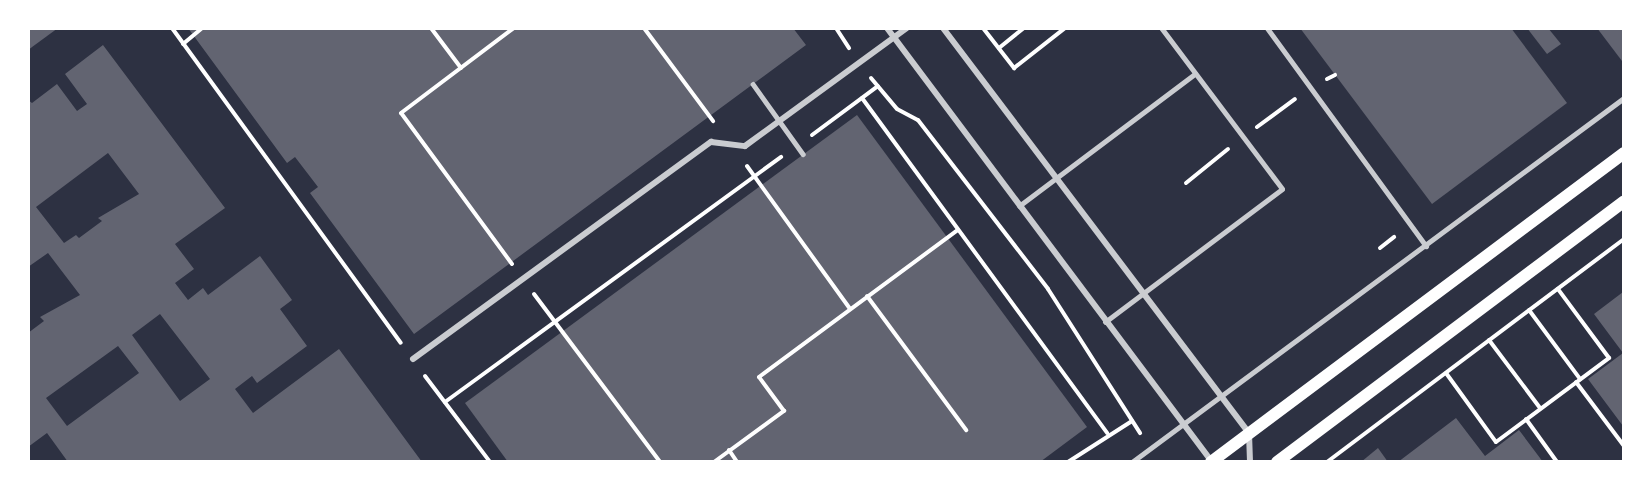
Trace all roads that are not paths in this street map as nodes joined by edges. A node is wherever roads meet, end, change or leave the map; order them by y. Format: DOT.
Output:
graph roads {
  1 [pos="887,28"];
  2 [pos="907,28"];
  3 [pos="943,28"];
  4 [pos="1161,28"];
  5 [pos="1267,28"];
  6 [pos="894,38"];
  7 [pos="1195,74"];
  8 [pos="753,84"];
  9 [pos="1623,98"];
  10 [pos="779,121"];
  11 [pos="1623,153"];
  12 [pos="803,154"];
  13 [pos="1056,178"];
  14 [pos="1623,201"];
  15 [pos="1019,206"];
  16 [pos="1426,246"];
  17 [pos="1143,294"];
  18 [pos="1105,322"];
  19 [pos="413,359"];
  20 [pos="1220,396"];
  21 [pos="1183,423"];
  22 [pos="1249,433"];
  23 [pos="1132,462"];
  24 [pos="1212,462"];
  25 [pos="1250,462"];
  26 [pos="1277,462"];
  1 -- 6 [label="street"];
  2 -- 6 [label="street"];
  3 -- 13 [label="street"];
  4 -- 7 [label="lane"];
  5 -- 16 [label="street"];
  6 -- 10 [label="street"];
  6 -- 15 [label="street"];
  7 -- 13 [label="lane"];
  7 -- 17 [label="lane"];
  8 -- 10 [label="lane"];
  9 -- 16 [label="lane"];
  10 -- 12 [label="lane"];
  10 -- 19 [label="street"];
  11 -- 22 [label="main road"];
  13 -- 15 [label="lane"];
  13 -- 17 [label="street"];
  14 -- 26 [label="main road"];
  15 -- 18 [label="street"];
  16 -- 20 [label="lane"];
  17 -- 18 [label="lane"];
  17 -- 20 [label="street"];
  18 -- 21 [label="street"];
  20 -- 21 [label="lane"];
  20 -- 22 [label="street"];
  21 -- 23 [label="lane"];
  21 -- 24 [label="street"];
  22 -- 24 [label="main road"];
  22 -- 25 [label="street"];
}
